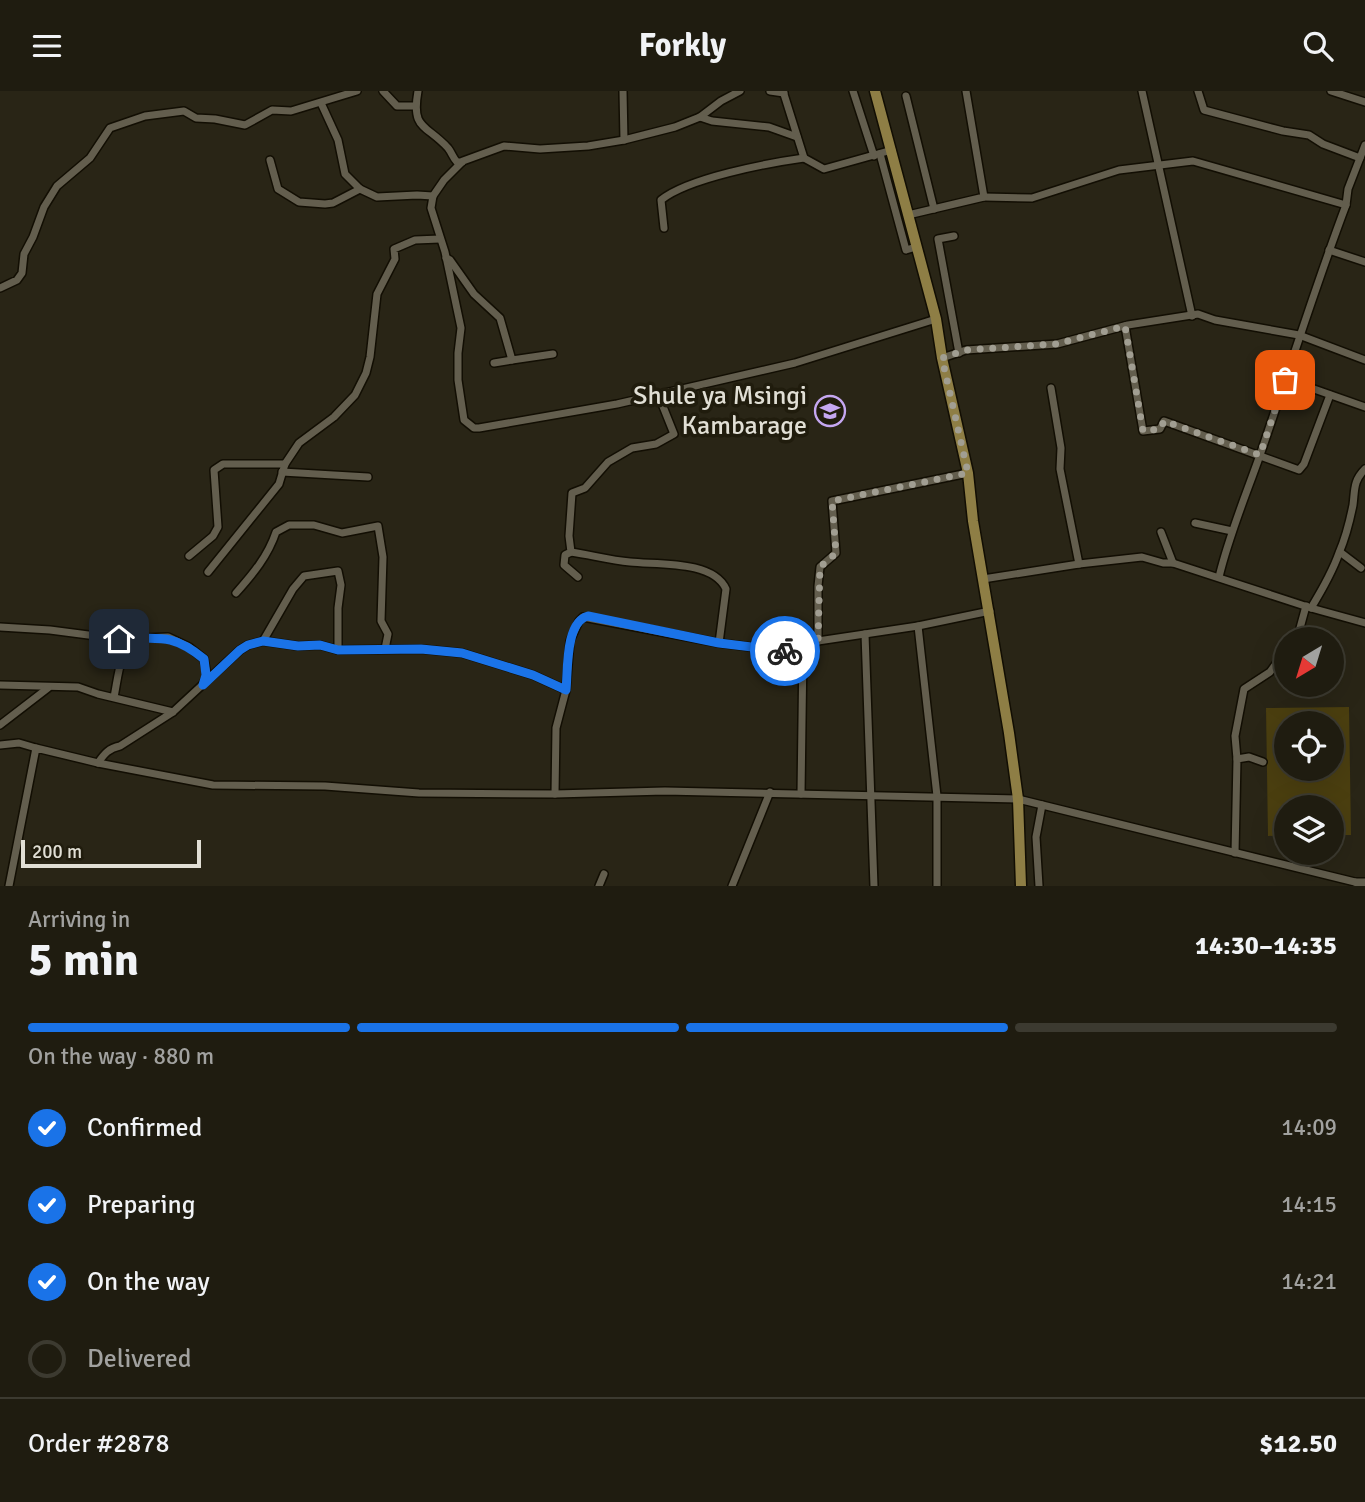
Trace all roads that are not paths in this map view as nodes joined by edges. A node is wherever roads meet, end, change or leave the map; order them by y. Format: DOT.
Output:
graph roads {
  1 [pos="357,91"];
  2 [pos="383,91"];
  3 [pos="418,91"];
  4 [pos="623,91"];
  5 [pos="740,91"];
  6 [pos="770,91"];
  7 [pos="853,91"];
  8 [pos="875,91"];
  9 [pos="966,91"];
  10 [pos="1142,91"];
  11 [pos="1198,91"];
  12 [pos="1331,91"];
  13 [pos="783,92"];
  14 [pos="906,96"];
  15 [pos="1365,102"];
  16 [pos="321,103"];
  17 [pos="415,106"];
  18 [pos="700,117"];
  19 [pos="797,137"];
  20 [pos="624,140"];
  21 [pos="1365,145"];
  22 [pos="893,150"];
  23 [pos="877,155"];
  24 [pos="804,158"];
  25 [pos="1360,158"];
  26 [pos="270,160"];
  27 [pos="463,161"];
  28 [pos="1158,165"];
  29 [pos="360,189"];
  30 [pos="433,196"];
  31 [pos="984,197"];
  32 [pos="1346,205"];
  33 [pos="934,209"];
  34 [pos="908,215"];
  35 [pos="664,228"];
  36 [pos="954,236"];
  37 [pos="440,239"];
  38 [pos="916,247"];
  39 [pos="1329,250"];
  40 [pos="445,258"];
  41 [pos="1365,262"];
  42 [pos="0,288"];
  43 [pos="1192,316"];
  44 [pos="936,319"];
  45 [pos="1125,326"];
  46 [pos="1298,335"];
  47 [pos="959,353"];
  48 [pos="553,354"];
  49 [pos="942,358"];
  50 [pos="512,359"];
  51 [pos="1365,360"];
  52 [pos="494,363"];
  53 [pos="1051,388"];
  54 [pos="1314,389"];
  55 [pos="658,394"];
  56 [pos="1331,395"];
  57 [pos="1365,407"];
  58 [pos="1260,455"];
  59 [pos="284,468"];
  60 [pos="1365,469"];
  61 [pos="968,473"];
  62 [pos="368,477"];
  63 [pos="1195,523"];
  64 [pos="1232,531"];
  65 [pos="1161,532"];
  66 [pos="571,552"];
  67 [pos="1340,552"];
  68 [pos="189,556"];
  69 [pos="1173,563"];
  70 [pos="1079,564"];
  71 [pos="1361,568"];
  72 [pos="208,572"];
  73 [pos="578,577"];
  74 [pos="1219,577"];
  75 [pos="983,579"];
  76 [pos="236,593"];
  77 [pos="1308,607"];
  78 [pos="990,611"];
  79 [pos="1365,622"];
  80 [pos="918,626"];
  81 [pos="0,627"];
  82 [pos="1301,627"];
  83 [pos="865,634"];
  84 [pos="137,639"];
  85 [pos="263,641"];
  86 [pos="818,641"];
  87 [pos="719,643"];
  88 [pos="385,649"];
  89 [pos="803,649"];
  90 [pos="338,650"];
  91 [pos="1274,666"];
  92 [pos="0,685"];
  93 [pos="203,685"];
  94 [pos="49,687"];
  95 [pos="566,690"];
  96 [pos="114,697"];
  97 [pos="173,712"];
  98 [pos="0,725"];
  99 [pos="0,745"];
  100 [pos="36,748"];
  101 [pos="1237,759"];
  102 [pos="1263,762"];
  103 [pos="98,763"];
  104 [pos="770,792"];
  105 [pos="555,794"];
  106 [pos="802,794"];
  107 [pos="871,795"];
  108 [pos="937,796"];
  109 [pos="1018,799"];
  110 [pos="1042,805"];
  111 [pos="1236,853"];
  112 [pos="604,874"];
  113 [pos="1364,884"];
  114 [pos="9,886"];
  115 [pos="600,886"];
  116 [pos="732,886"];
  117 [pos="874,886"];
  118 [pos="937,886"];
  119 [pos="1021,886"];
  120 [pos="1039,886"];
  1 -- 16 [label="street"];
  2 -- 17 [label="street"];
  3 -- 17 [label="street"];
  4 -- 20 [label="street"];
  5 -- 18 [label="street"];
  6 -- 13 [label="street"];
  7 -- 23 [label="street"];
  8 -- 22 [label="main road"];
  9 -- 31 [label="street"];
  10 -- 28 [label="street"];
  11 -- 25 [label="street"];
  12 -- 15 [label="street"];
  13 -- 19 [label="street"];
  14 -- 33 [label="street"];
  16 -- 29 [label="street"];
  16 -- 42 [label="street"];
  17 -- 27 [label="street"];
  18 -- 19 [label="street"];
  18 -- 20 [label="street"];
  19 -- 24 [label="street"];
  20 -- 27 [label="street"];
  21 -- 25 [label="street"];
  22 -- 23 [label="street"];
  22 -- 34 [label="main road"];
  23 -- 24 [label="street"];
  23 -- 38 [label="street"];
  24 -- 35 [label="street"];
  25 -- 32 [label="street"];
  26 -- 29 [label="street"];
  27 -- 30 [label="street"];
  28 -- 31 [label="street"];
  28 -- 32 [label="street"];
  28 -- 43 [label="street"];
  29 -- 30 [label="street"];
  30 -- 37 [label="street"];
  31 -- 33 [label="street"];
  32 -- 39 [label="street"];
  33 -- 34 [label="street"];
  34 -- 38 [label="main road"];
  36 -- 47 [label="street"];
  37 -- 40 [label="street"];
  37 -- 59 [label="street"];
  38 -- 44 [label="main road"];
  39 -- 41 [label="street"];
  39 -- 46 [label="street"];
  40 -- 50 [label="street"];
  40 -- 55 [label="street"];
  43 -- 45 [label="street"];
  43 -- 46 [label="street"];
  44 -- 49 [label="main road"];
  44 -- 55 [label="street"];
  45 -- 47 [label="street"];
  45 -- 58 [label="street"];
  46 -- 51 [label="street"];
  46 -- 58 [label="street"];
  47 -- 49 [label="street"];
  48 -- 50 [label="street"];
  49 -- 61 [label="main road"];
  50 -- 52 [label="street"];
  53 -- 70 [label="street"];
  54 -- 56 [label="street"];
  55 -- 66 [label="street"];
  56 -- 57 [label="street"];
  56 -- 58 [label="street"];
  58 -- 64 [label="street"];
  59 -- 62 [label="street"];
  59 -- 68 [label="street"];
  59 -- 72 [label="street"];
  60 -- 67 [label="street"];
  61 -- 75 [label="main road"];
  61 -- 86 [label="street"];
  63 -- 64 [label="street"];
  64 -- 74 [label="street"];
  65 -- 69 [label="street"];
  66 -- 73 [label="street"];
  66 -- 87 [label="street"];
  67 -- 71 [label="street"];
  67 -- 77 [label="street"];
  69 -- 70 [label="street"];
  69 -- 74 [label="street"];
  70 -- 75 [label="street"];
  74 -- 77 [label="street"];
  75 -- 78 [label="main road"];
  76 -- 88 [label="street"];
  77 -- 79 [label="street"];
  77 -- 82 [label="street"];
  78 -- 80 [label="street"];
  78 -- 109 [label="main road"];
  80 -- 83 [label="street"];
  80 -- 108 [label="street"];
  81 -- 84 [label="street"];
  83 -- 86 [label="street"];
  83 -- 107 [label="street"];
  84 -- 93 [label="street"];
  84 -- 96 [label="street"];
  85 -- 90 [label="street"];
  85 -- 90 [label="street"];
  85 -- 93 [label="street"];
  86 -- 89 [label="street"];
  87 -- 89 [label="street"];
  87 -- 95 [label="street"];
  88 -- 90 [label="street"];
  88 -- 95 [label="street"];
  89 -- 106 [label="street"];
  91 -- 101 [label="street"];
  92 -- 94 [label="street"];
  93 -- 97 [label="street"];
  94 -- 96 [label="street"];
  94 -- 98 [label="street"];
  95 -- 105 [label="street"];
  96 -- 97 [label="street"];
  97 -- 103 [label="street"];
  99 -- 100 [label="street"];
  100 -- 103 [label="street"];
  100 -- 114 [label="street"];
  101 -- 102 [label="street"];
  101 -- 111 [label="street"];
  103 -- 105 [label="street"];
  104 -- 105 [label="street"];
  104 -- 106 [label="street"];
  104 -- 116 [label="street"];
  106 -- 107 [label="street"];
  107 -- 108 [label="street"];
  107 -- 117 [label="street"];
  108 -- 109 [label="street"];
  108 -- 118 [label="street"];
  109 -- 110 [label="street"];
  109 -- 119 [label="main road"];
  110 -- 111 [label="street"];
  110 -- 120 [label="street"];
  111 -- 113 [label="street"];
  112 -- 115 [label="street"];
}
